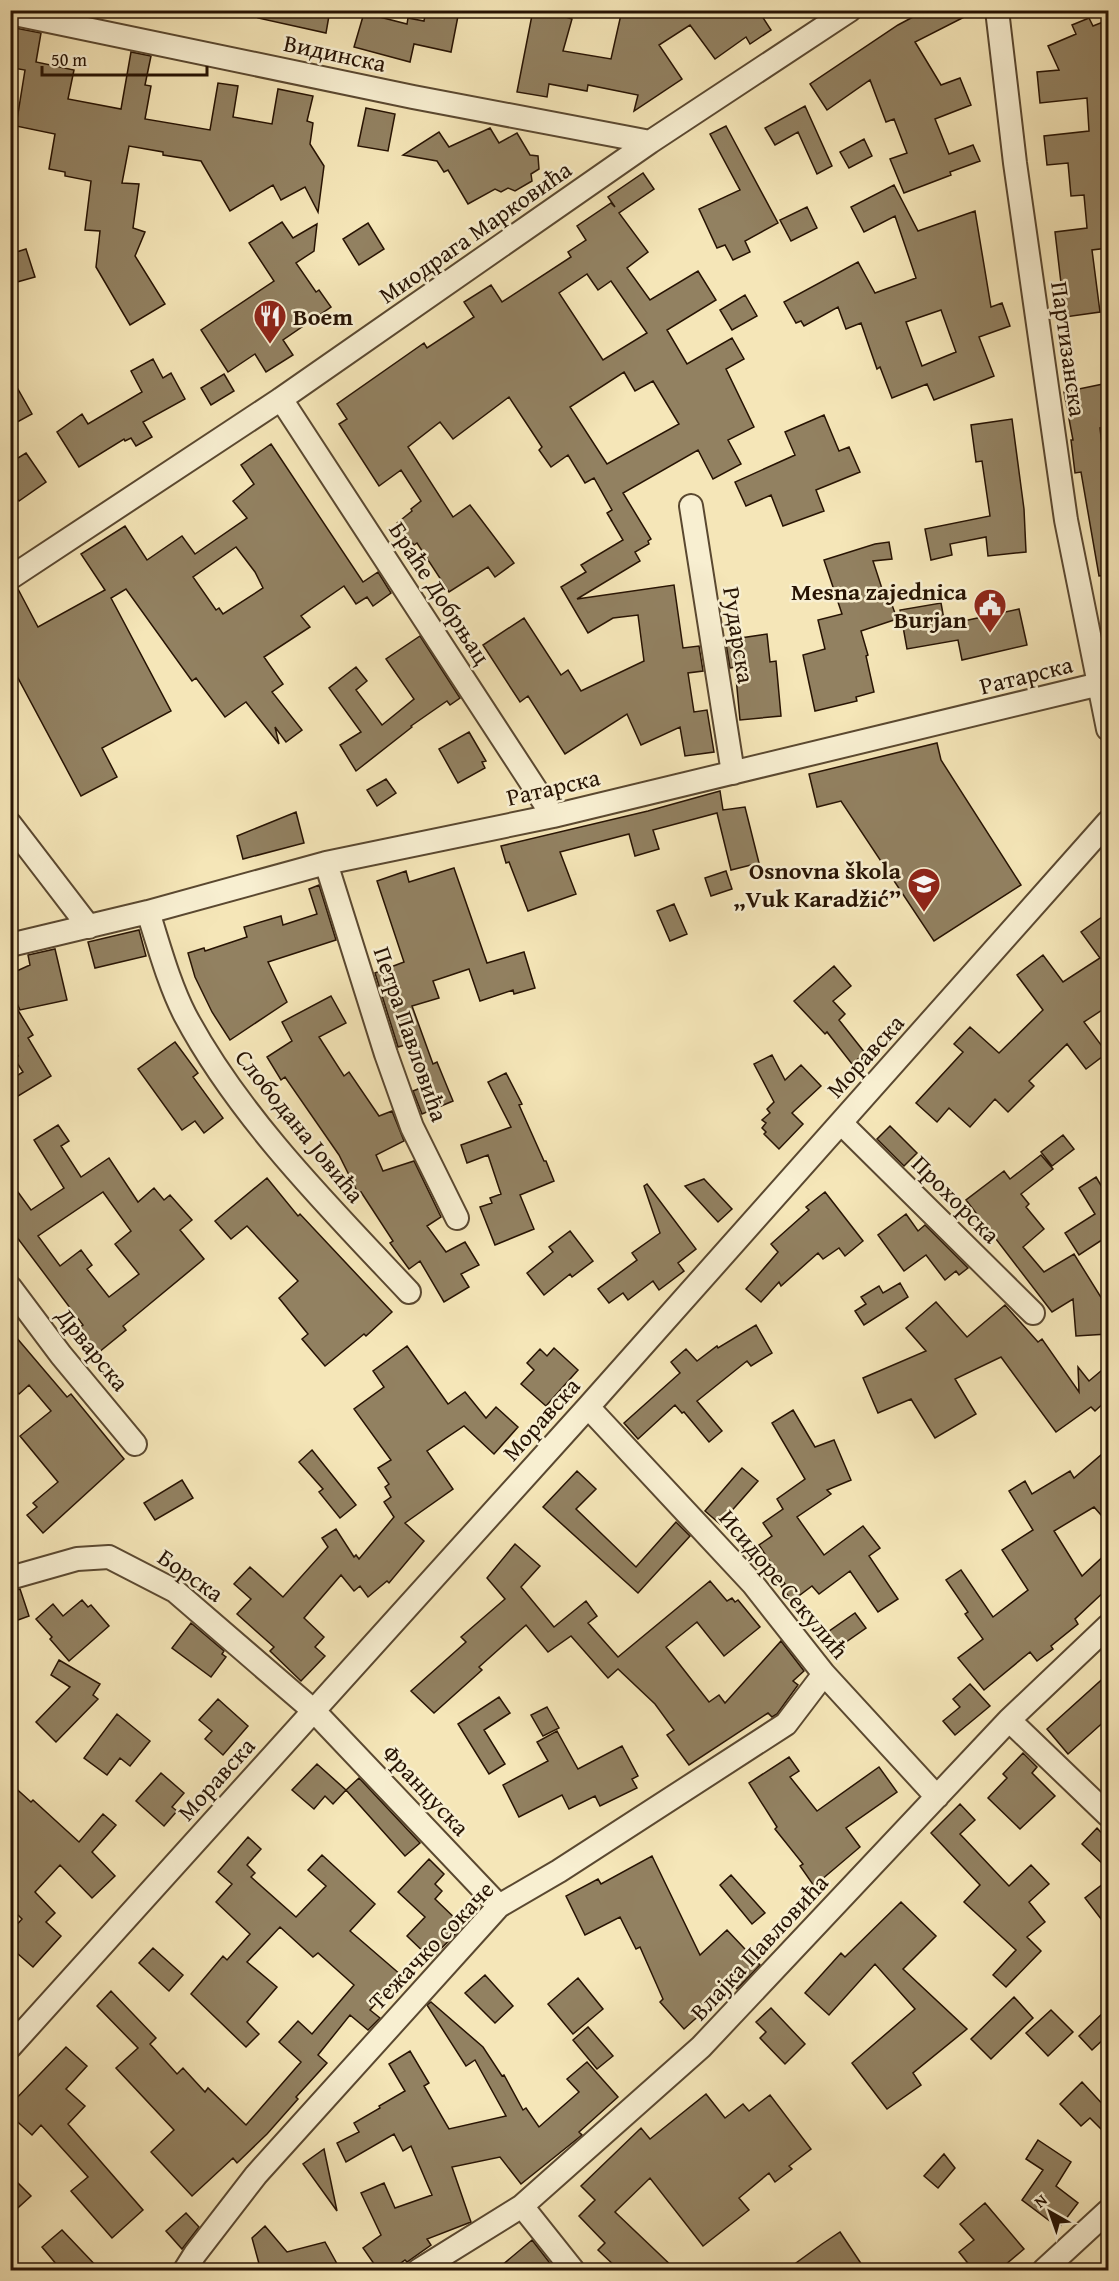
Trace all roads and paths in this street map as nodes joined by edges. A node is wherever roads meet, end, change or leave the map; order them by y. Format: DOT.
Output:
graph roads {
  1 [pos="850,10"];
  2 [pos="997,10"];
  3 [pos="10,13"];
  4 [pos="650,142"];
  5 [pos="281,399"];
  6 [pos="691,506"];
  7 [pos="10,578"];
  8 [pos="1103,684"];
  9 [pos="1108,729"];
  10 [pos="733,773"];
  11 [pos="553,816"];
  12 [pos="1108,822"];
  13 [pos="10,824"];
  14 [pos="326,863"];
  15 [pos="148,912"];
  16 [pos="89,927"];
  17 [pos="10,945"];
  18 [pos="841,1123"];
  19 [pos="457,1218"];
  20 [pos="10,1287"];
  21 [pos="409,1292"];
  22 [pos="1033,1313"];
  23 [pos="588,1407"];
  24 [pos="135,1444"];
  25 [pos="10,1578"];
  26 [pos="1108,1626"];
  27 [pos="825,1674"];
  28 [pos="314,1711"];
  29 [pos="1009,1720"];
  30 [pos="937,1797"];
  31 [pos="1108,1815"];
  32 [pos="499,1906"];
  33 [pos="10,2047"];
  34 [pos="522,2206"];
  35 [pos="1108,2211"];
  36 [pos="185,2271"];
  37 [pos="419,2271"];
  38 [pos="573,2271"];
  39 [pos="1044,2271"];
  1 -- 4 [label="street, Миодрага Марковића"];
  2 -- 8 [label="street, Партизанска"];
  3 -- 4 [label="street, Видинска"];
  4 -- 5 [label="street, Миодрага Марковића"];
  5 -- 7 [label="street, Миодрага Марковића"];
  5 -- 11 [label="street, Браће Добрњац"];
  6 -- 10 [label="street, Рударска"];
  8 -- 9 [label="street, Партизанска"];
  8 -- 10 [label="street, Ратарска"];
  10 -- 11 [label="street, Ратарска"];
  11 -- 14 [label="street, Ратарска"];
  12 -- 18 [label="street, Моравска"];
  13 -- 16 [label="street"];
  14 -- 15 [label="street, Ратарска"];
  14 -- 19 [label="street, Петра Павловића"];
  15 -- 16 [label="street, Ратарска"];
  15 -- 21 [label="street, Слободана Јовића"];
  16 -- 17 [label="street, Ратарска"];
  18 -- 22 [label="street, Прохорска"];
  18 -- 23 [label="street, Моравска"];
  20 -- 24 [label="street, Дрварска"];
  23 -- 27 [label="street, Исидоре Секулић"];
  23 -- 28 [label="street, Моравска"];
  25 -- 28 [label="street, Борска"];
  26 -- 29 [label="street, Влајка Павловића"];
  27 -- 30 [label="street, Исидоре Секулић"];
  27 -- 32 [label="street, Тежачко сокаче"];
  28 -- 32 [label="street, Француска"];
  28 -- 33 [label="street, Моравска"];
  29 -- 30 [label="street, Влајка Павловића"];
  29 -- 31 [label="street"];
  30 -- 34 [label="street, Влајка Павловића"];
  32 -- 36 [label="street, Тежачко сокаче"];
  34 -- 37 [label="street, Влајка Павловића"];
  34 -- 38 [label="street"];
  35 -- 39 [label="street"];
}
